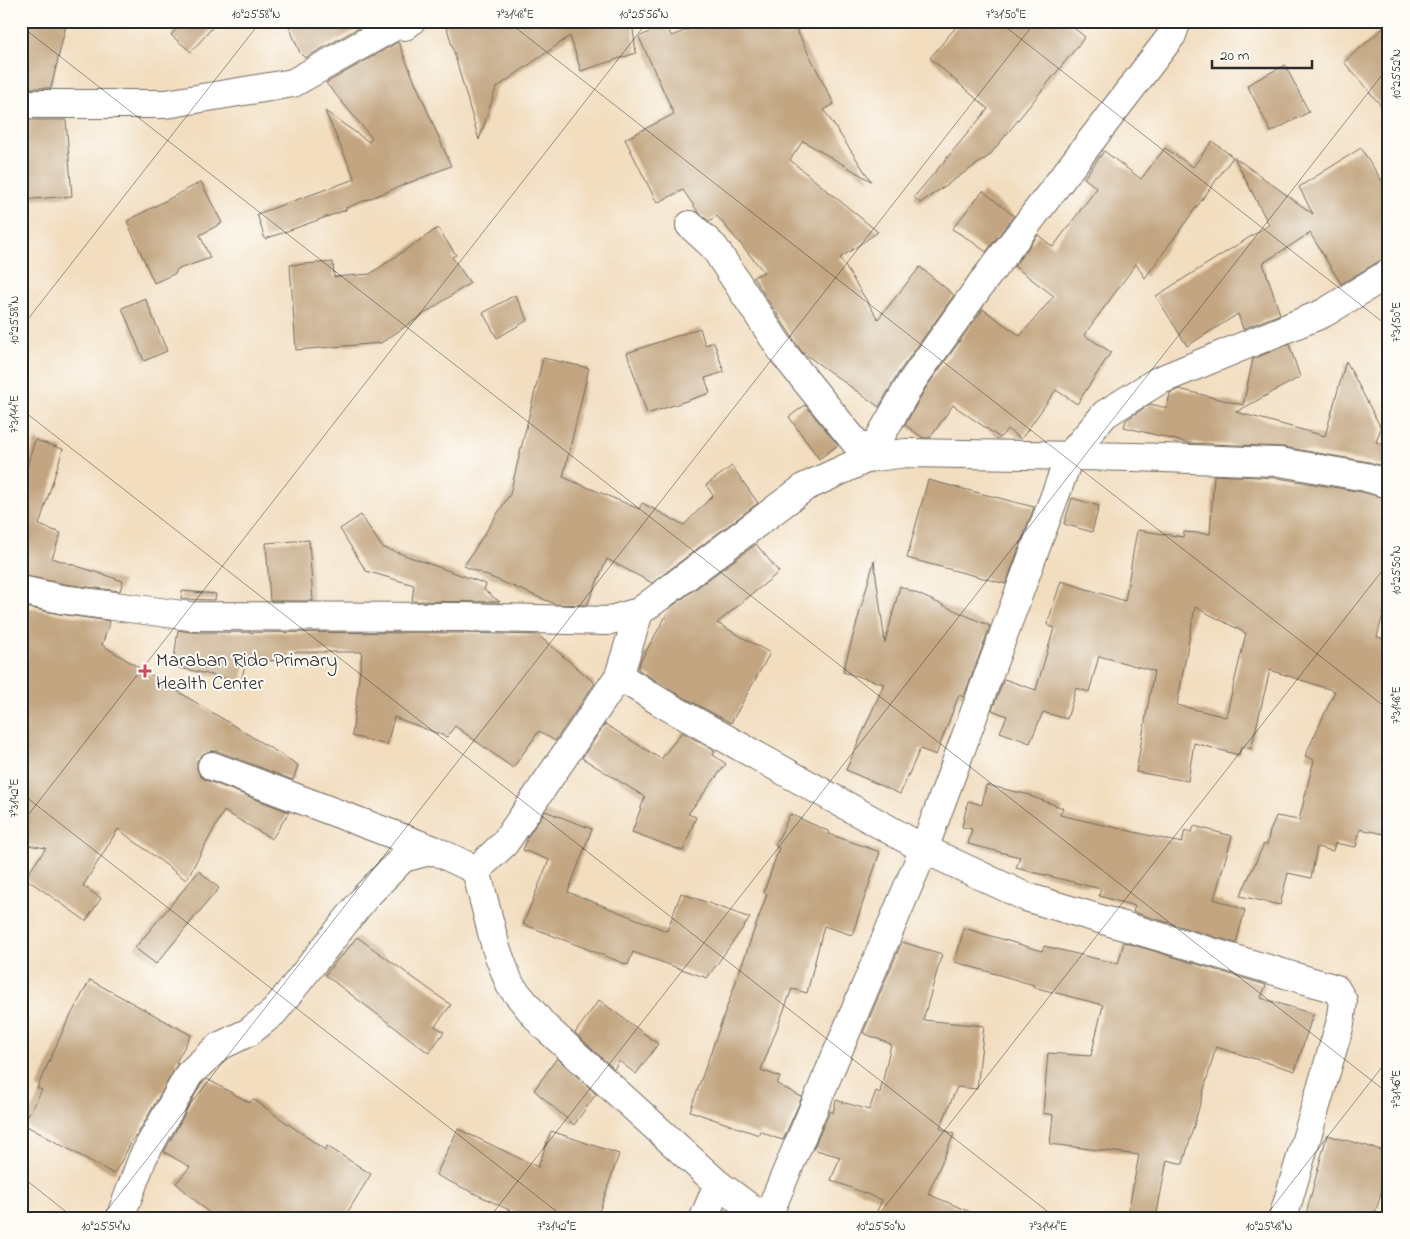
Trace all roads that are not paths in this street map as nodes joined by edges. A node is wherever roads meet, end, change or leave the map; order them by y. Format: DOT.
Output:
graph roads {
  1 [pos="411,21"];
  2 [pos="1177,21"];
  3 [pos="21,104"];
  4 [pos="690,225"];
  5 [pos="1389,274"];
  6 [pos="1070,455"];
  7 [pos="868,458"];
  8 [pos="1389,484"];
  9 [pos="21,590"];
  10 [pos="639,612"];
  11 [pos="619,676"];
  12 [pos="212,766"];
  13 [pos="924,849"];
  14 [pos="434,850"];
  15 [pos="476,870"];
  16 [pos="718,1184"];
  17 [pos="120,1218"];
  18 [pos="704,1218"];
  19 [pos="765,1218"];
  20 [pos="1284,1218"];
  1 -- 3 [label="street"];
  2 -- 7 [label="street"];
  4 -- 7 [label="street"];
  5 -- 6 [label="street"];
  6 -- 7 [label="street"];
  6 -- 8 [label="street"];
  6 -- 13 [label="street"];
  7 -- 10 [label="street"];
  9 -- 10 [label="street"];
  10 -- 11 [label="street"];
  11 -- 13 [label="street"];
  11 -- 15 [label="street"];
  12 -- 14 [label="street"];
  13 -- 19 [label="street"];
  13 -- 20 [label="street"];
  14 -- 15 [label="street"];
  14 -- 17 [label="street"];
  15 -- 16 [label="street"];
  16 -- 18 [label="street"];
  16 -- 19 [label="street"];
}
